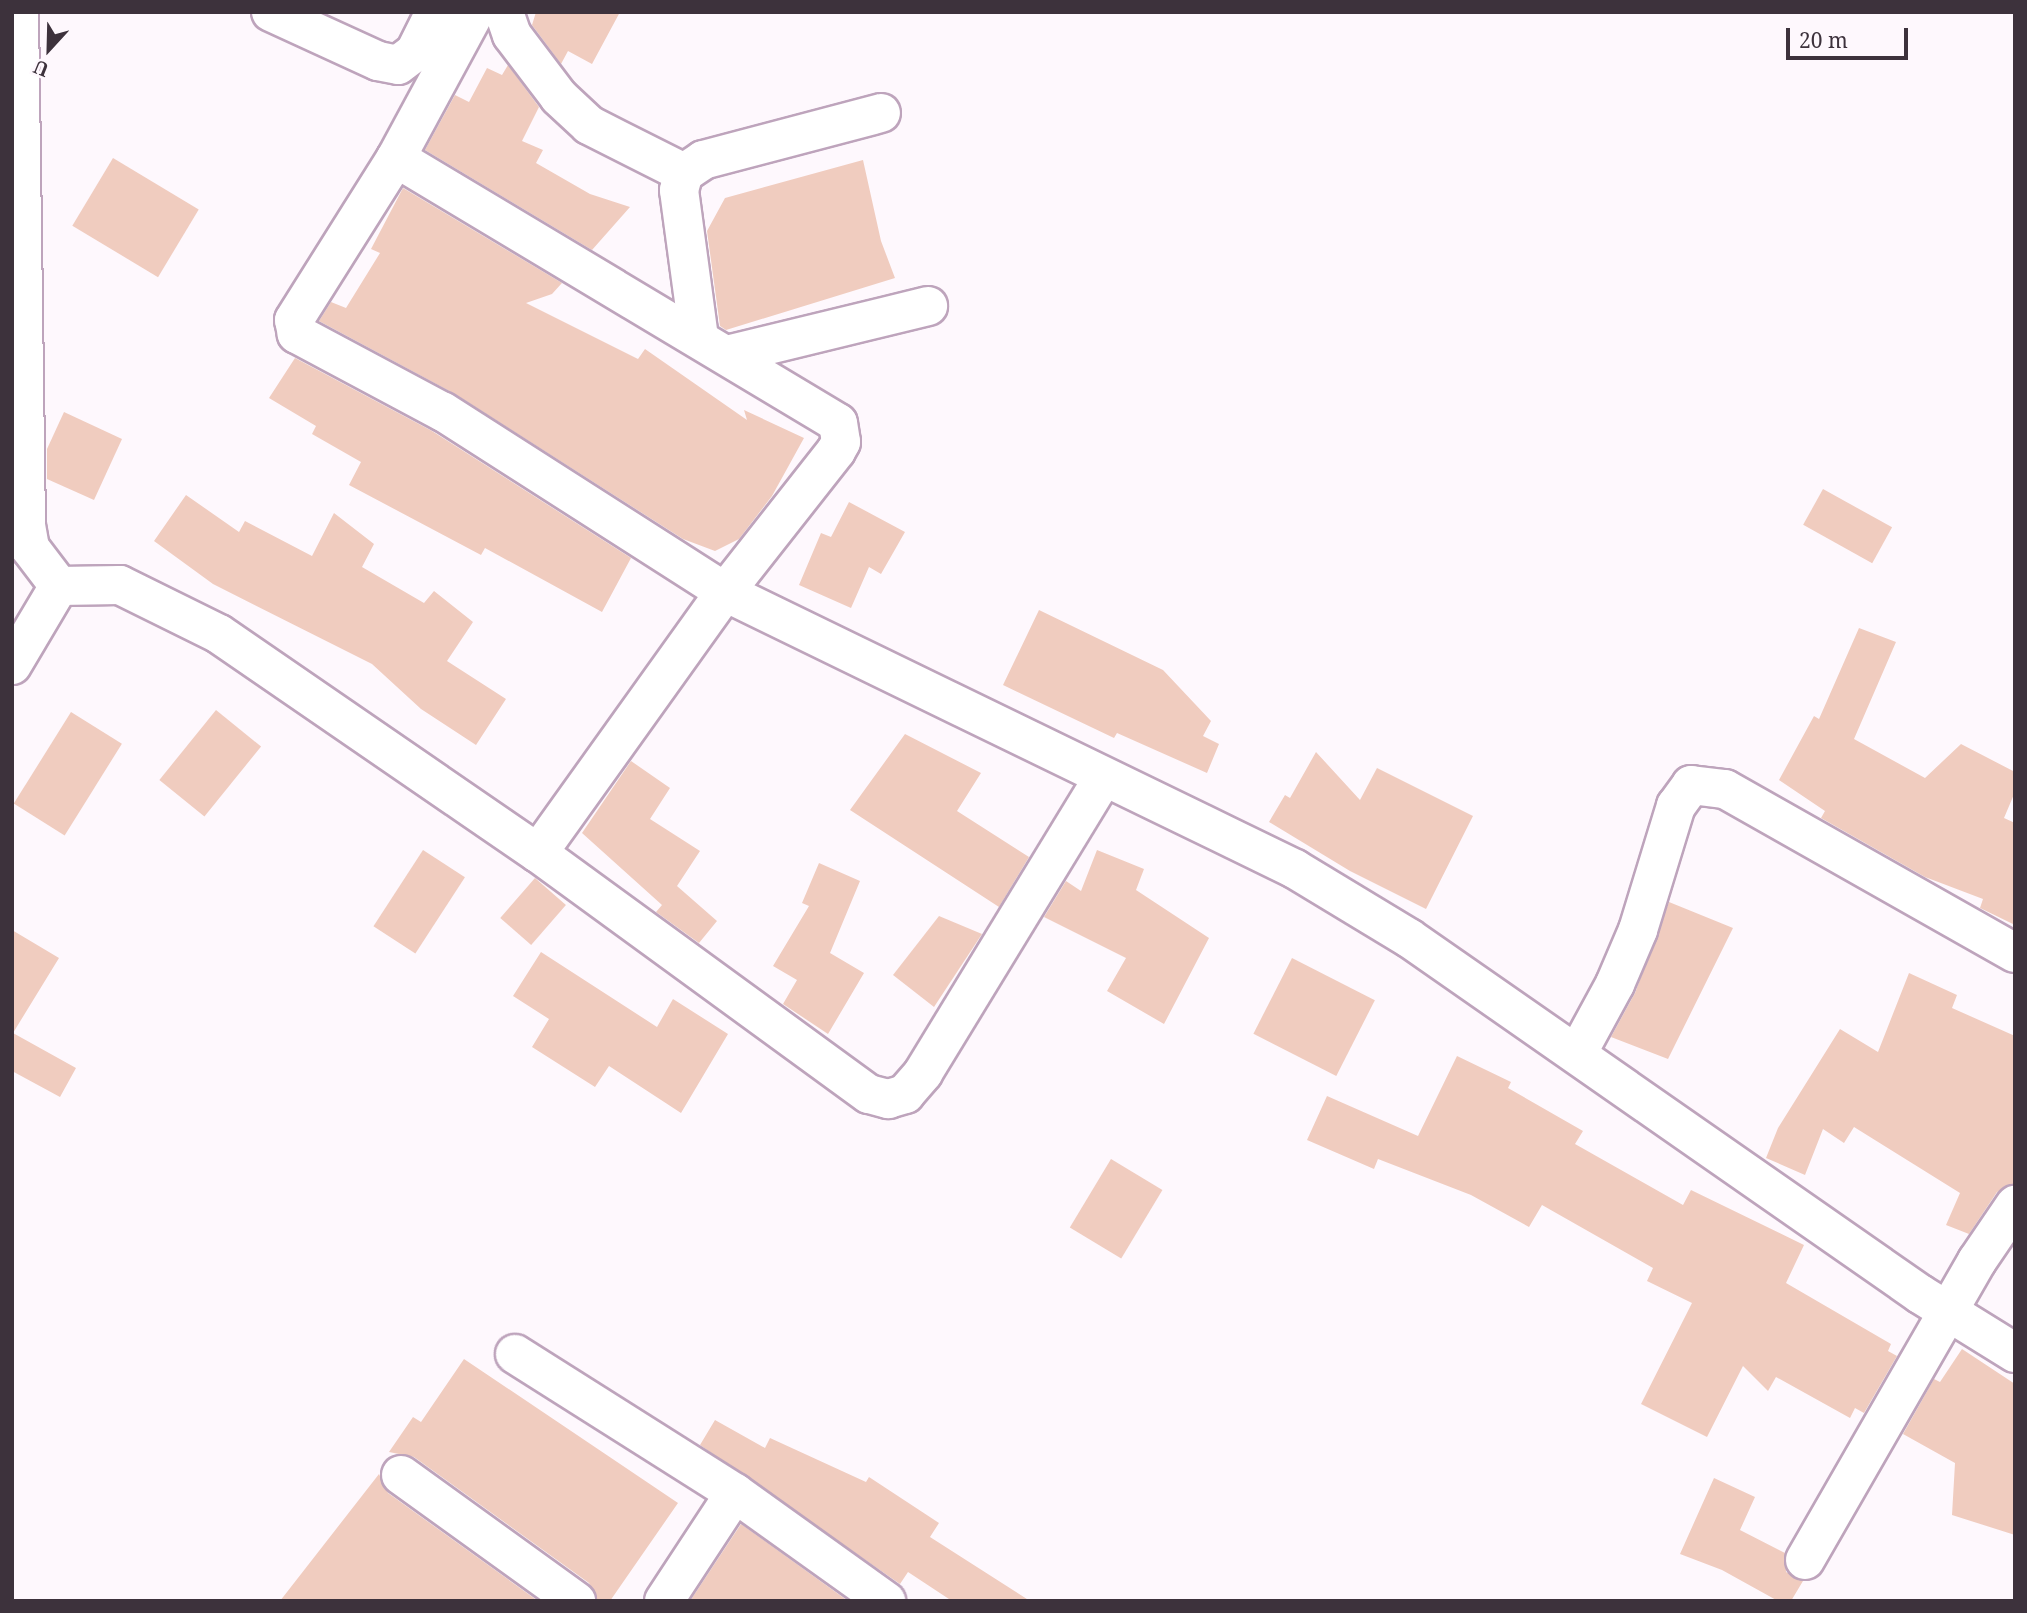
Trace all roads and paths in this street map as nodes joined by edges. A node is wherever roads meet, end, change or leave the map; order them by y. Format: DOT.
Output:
graph roads {
  1 [pos="19,12"];
  2 [pos="271,12"];
  3 [pos="435,12"];
  4 [pos="475,12"];
  5 [pos="503,12"];
  6 [pos="881,113"];
  7 [pos="396,158"];
  8 [pos="684,173"];
  9 [pos="928,306"];
  10 [pos="713,347"];
  11 [pos="59,586"];
  12 [pos="725,592"];
  13 [pos="12,665"];
  14 [pos="1103,778"];
  15 [pos="538,853"];
  16 [pos="2015,953"];
  17 [pos="1577,1054"];
  18 [pos="2015,1205"];
  19 [pos="1949,1309"];
  20 [pos="2015,1353"];
  21 [pos="515,1354"];
  22 [pos="401,1475"];
  23 [pos="735,1493"];
  24 [pos="1805,1560"];
  25 [pos="576,1601"];
  26 [pos="664,1601"];
  27 [pos="886,1601"];
  1 -- 11 [label="street"];
  2 -- 3 [label="street"];
  4 -- 7 [label="street"];
  5 -- 8 [label="street"];
  6 -- 8 [label="street"];
  7 -- 10 [label="street"];
  7 -- 12 [label="street"];
  8 -- 10 [label="street"];
  9 -- 10 [label="street"];
  10 -- 12 [label="street"];
  11 -- 13 [label="street"];
  11 -- 15 [label="street"];
  12 -- 14 [label="street"];
  12 -- 15 [label="street"];
  14 -- 15 [label="street"];
  14 -- 17 [label="street"];
  16 -- 17 [label="street"];
  17 -- 19 [label="street"];
  18 -- 19 [label="street"];
  19 -- 20 [label="street"];
  19 -- 24 [label="street"];
  21 -- 23 [label="street"];
  22 -- 25 [label="street"];
  23 -- 26 [label="street"];
  23 -- 27 [label="street"];
}
